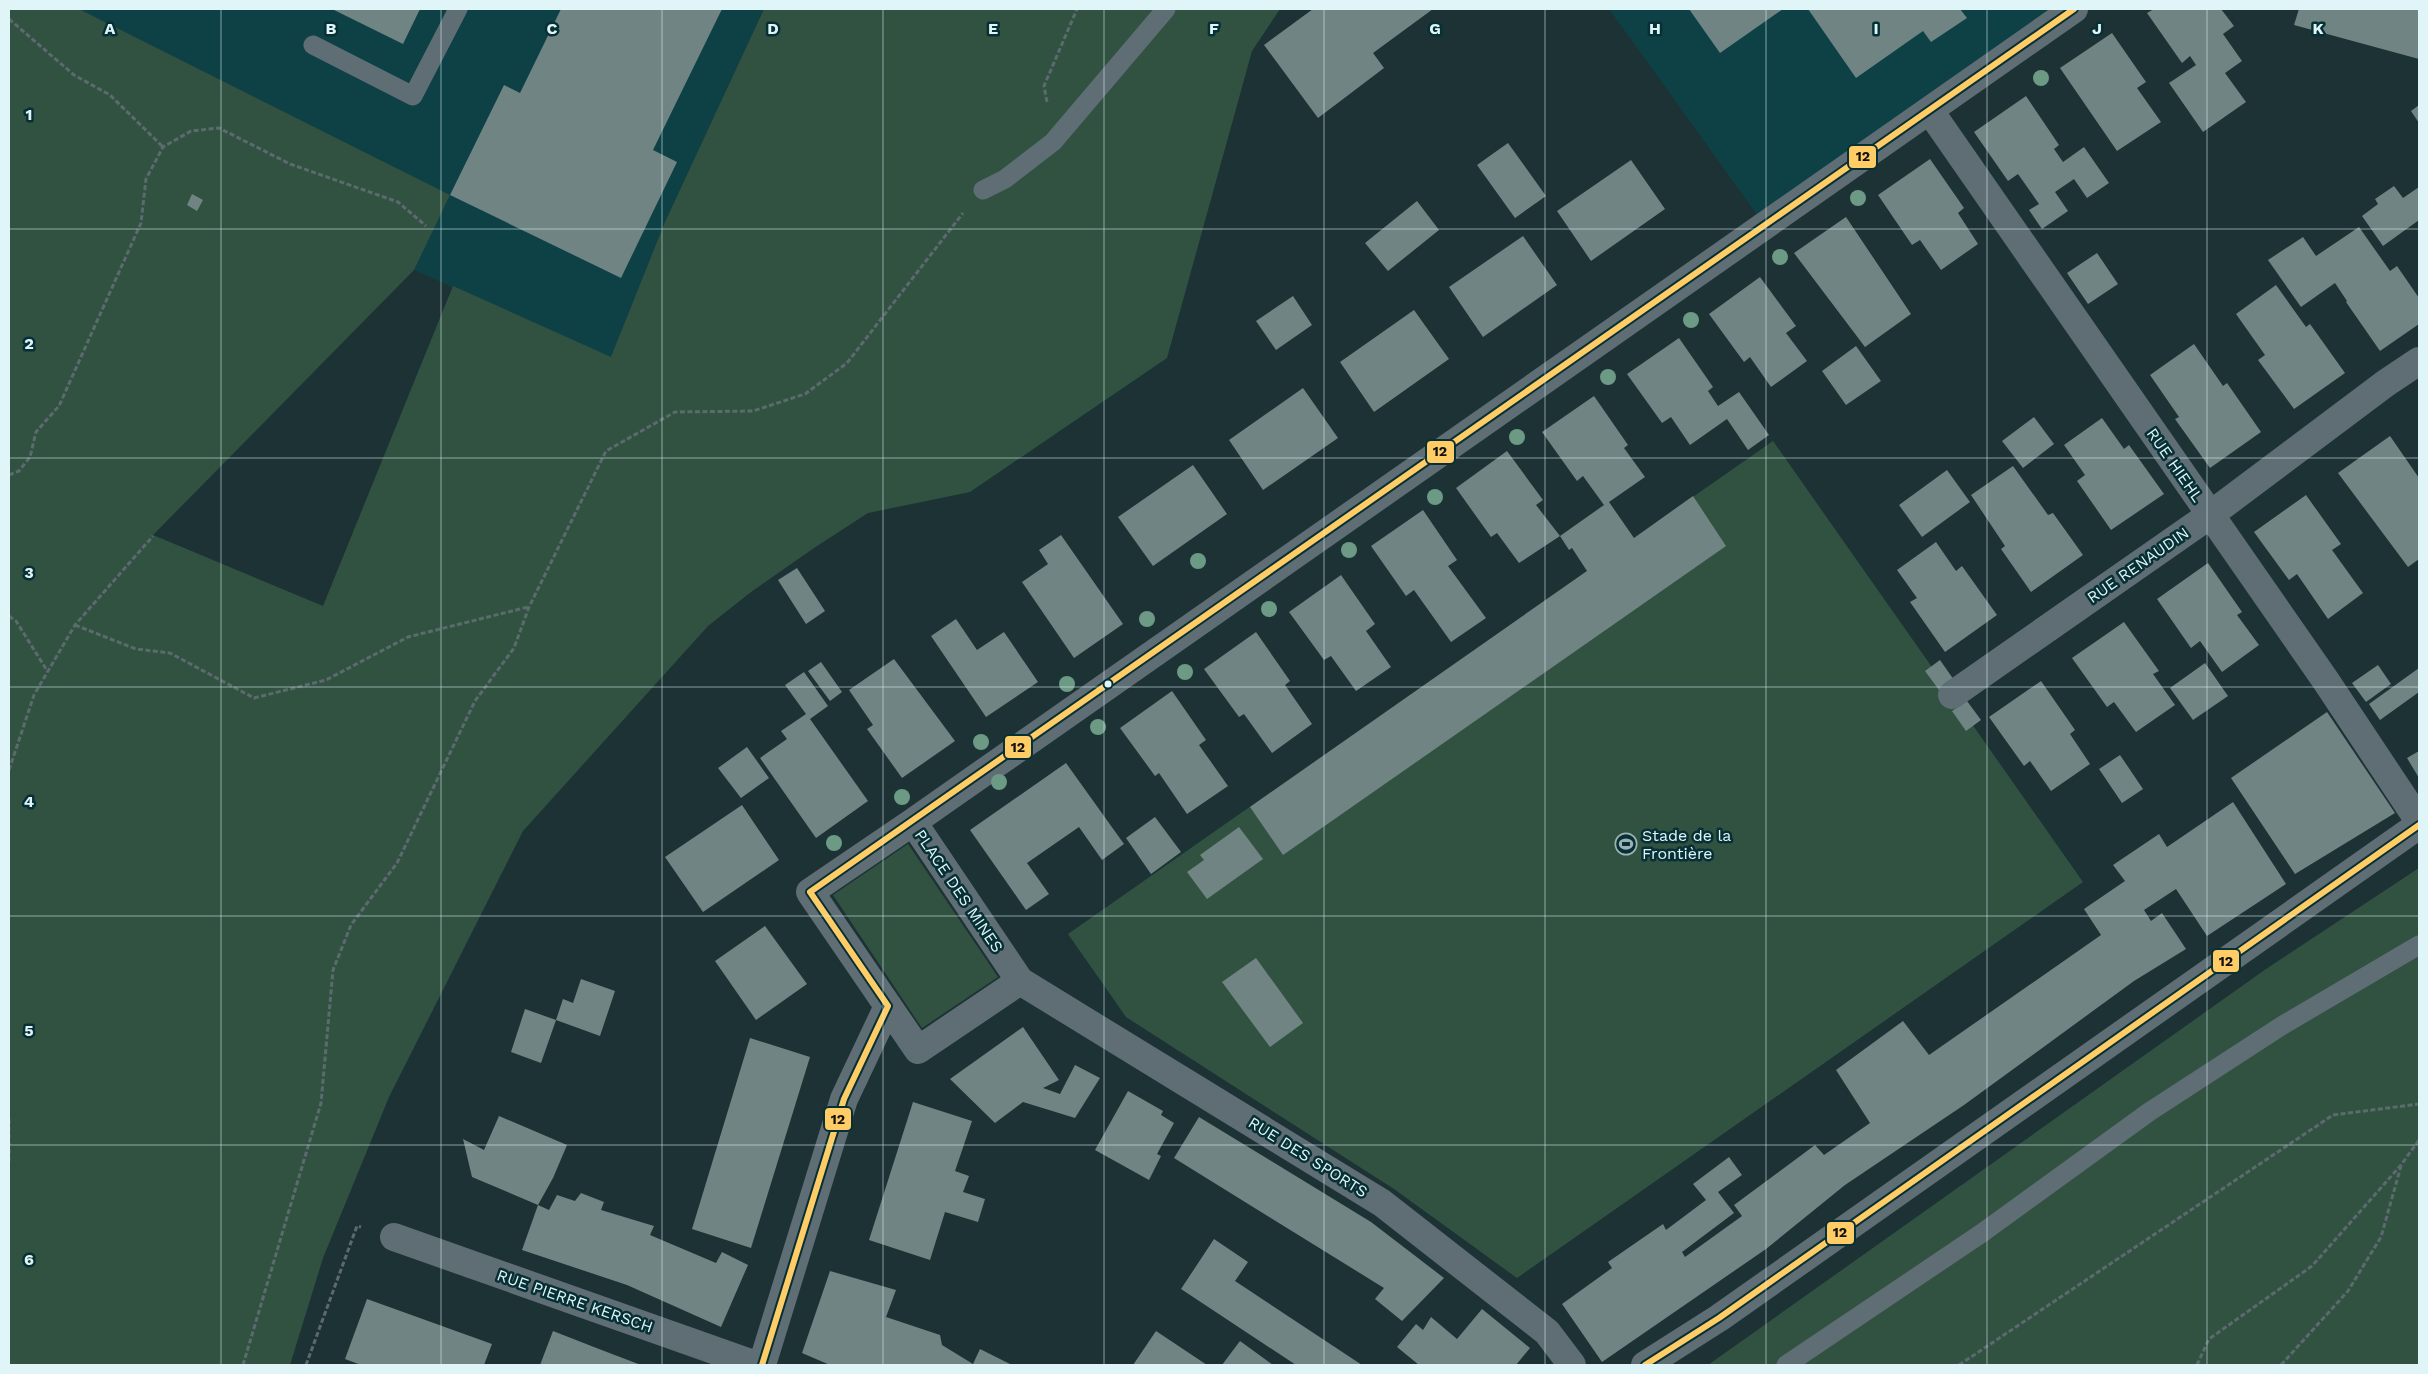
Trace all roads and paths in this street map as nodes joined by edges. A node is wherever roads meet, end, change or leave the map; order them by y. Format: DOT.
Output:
graph roads {
  1 [pos="458,9"];
  2 [pos="1077,9"];
  3 [pos="1166,9"];
  4 [pos="2074,9"];
  5 [pos="9,19"];
  6 [pos="313,45"];
  7 [pos="1930,111"];
  8 [pos="1053,142"];
  9 [pos="163,147"];
  10 [pos="983,190"];
  11 [pos="426,226"];
  12 [pos="2419,361"];
  13 [pos="9,475"];
  14 [pos="2210,515"];
  15 [pos="153,536"];
  16 [pos="529,607"];
  17 [pos="9,616"];
  18 [pos="75,626"];
  19 [pos="48,672"];
  20 [pos="1952,695"];
  21 [pos="9,770"];
  22 [pos="2419,821"];
  23 [pos="913,822"];
  24 [pos="2419,825"];
  25 [pos="2419,945"];
  26 [pos="1020,980"];
  27 [pos="888,1006"];
  28 [pos="2419,1104"];
  29 [pos="9,1119"];
  30 [pos="9,1138"];
  31 [pos="2419,1140"];
  32 [pos="9,1161"];
  33 [pos="2401,1165"];
  34 [pos="394,1238"];
  35 [pos="243,1365"];
  36 [pos="306,1365"];
  37 [pos="756,1365"];
  38 [pos="762,1365"];
  39 [pos="1572,1365"];
  40 [pos="1645,1365"];
  41 [pos="1786,1365"];
  42 [pos="1959,1365"];
  43 [pos="2197,1365"];
  44 [pos="2281,1365"];
  1 -- 6 [label="lane"];
  2 -- 8 [label="path"];
  3 -- 8 [label="lane"];
  4 -- 7 [label="street"];
  5 -- 9 [label="path"];
  7 -- 14 [label="street, RUE HIEHL"];
  7 -- 23 [label="street"];
  8 -- 10 [label="lane"];
  9 -- 11 [label="path"];
  9 -- 13 [label="path"];
  10 -- 16 [label="path"];
  12 -- 14 [label="street, RUE RENAUDIN"];
  14 -- 20 [label="street, RUE RENAUDIN"];
  14 -- 22 [label="street, RUE HIEHL"];
  15 -- 18 [label="path"];
  16 -- 18 [label="path"];
  16 -- 35 [label="path"];
  17 -- 19 [label="path"];
  18 -- 19 [label="path"];
  19 -- 21 [label="path"];
  23 -- 26 [label="street, PLACE DES MINES"];
  23 -- 27 [label="street, PLACE DES MINES"];
  24 -- 40 [label="street"];
  25 -- 41 [label="lane"];
  26 -- 27 [label="street, PLACE DES MINES"];
  26 -- 39 [label="street, RUE DES SPORTS"];
  27 -- 38 [label="street"];
  28 -- 42 [label="path"];
  29 -- 30 [label="path"];
  30 -- 32 [label="path"];
  31 -- 33 [label="path"];
  33 -- 43 [label="path"];
  33 -- 44 [label="path"];
  34 -- 36 [label="path"];
  34 -- 37 [label="street, RUE PIERRE KERSCH"];
}
